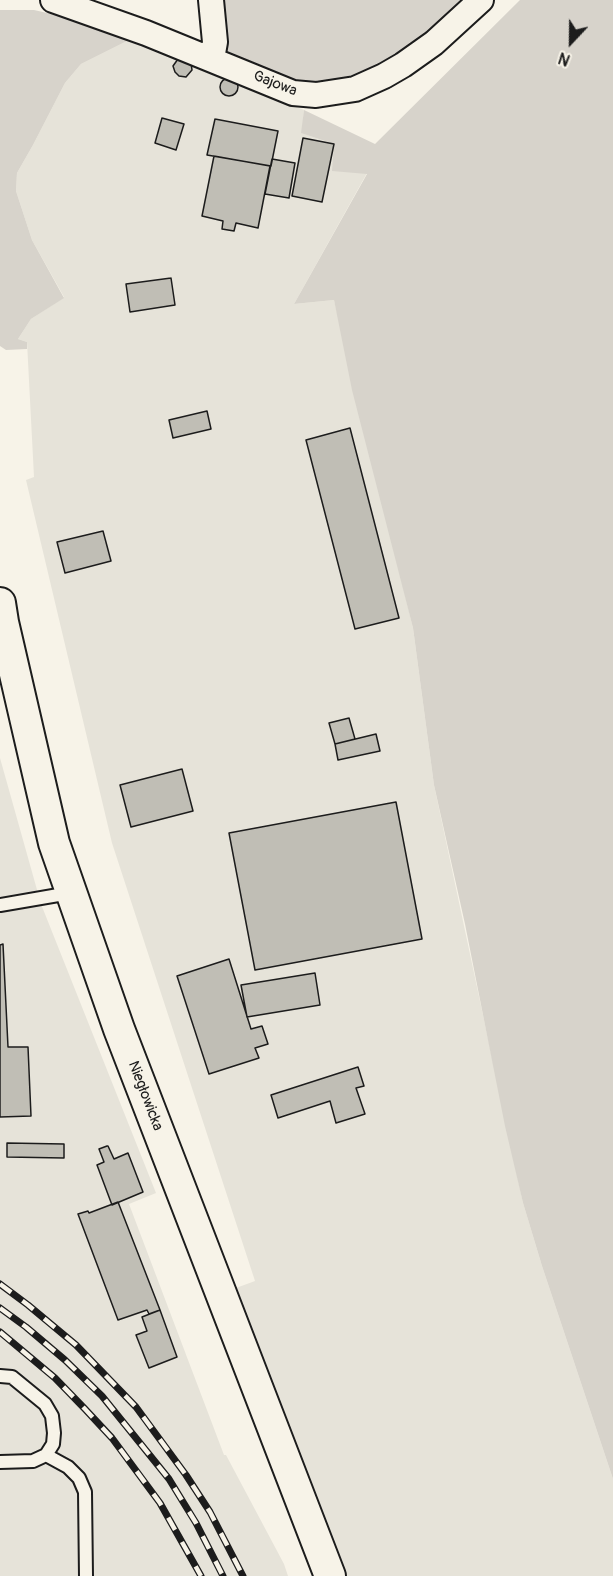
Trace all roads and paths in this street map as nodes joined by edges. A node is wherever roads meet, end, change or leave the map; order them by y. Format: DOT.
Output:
graph roads {
  1 [pos="53,0"];
  2 [pos="211,0"];
  3 [pos="481,0"];
  4 [pos="212,59"];
  5 [pos="0,603"];
  6 [pos="71,893"];
  7 [pos="0,905"];
  8 [pos="0,1376"];
  9 [pos="46,1455"];
  10 [pos="0,1462"];
  11 [pos="86,1576"];
  12 [pos="330,1576"];
  1 -- 4 [label="street, Gajowa"];
  2 -- 4 [label="street"];
  3 -- 4 [label="street, Gajowa"];
  5 -- 6 [label="street, Niegłowicka"];
  6 -- 7 [label="lane"];
  6 -- 12 [label="street, Niegłowicka"];
  8 -- 9 [label="lane"];
  9 -- 10 [label="lane"];
  9 -- 11 [label="lane"];
}
